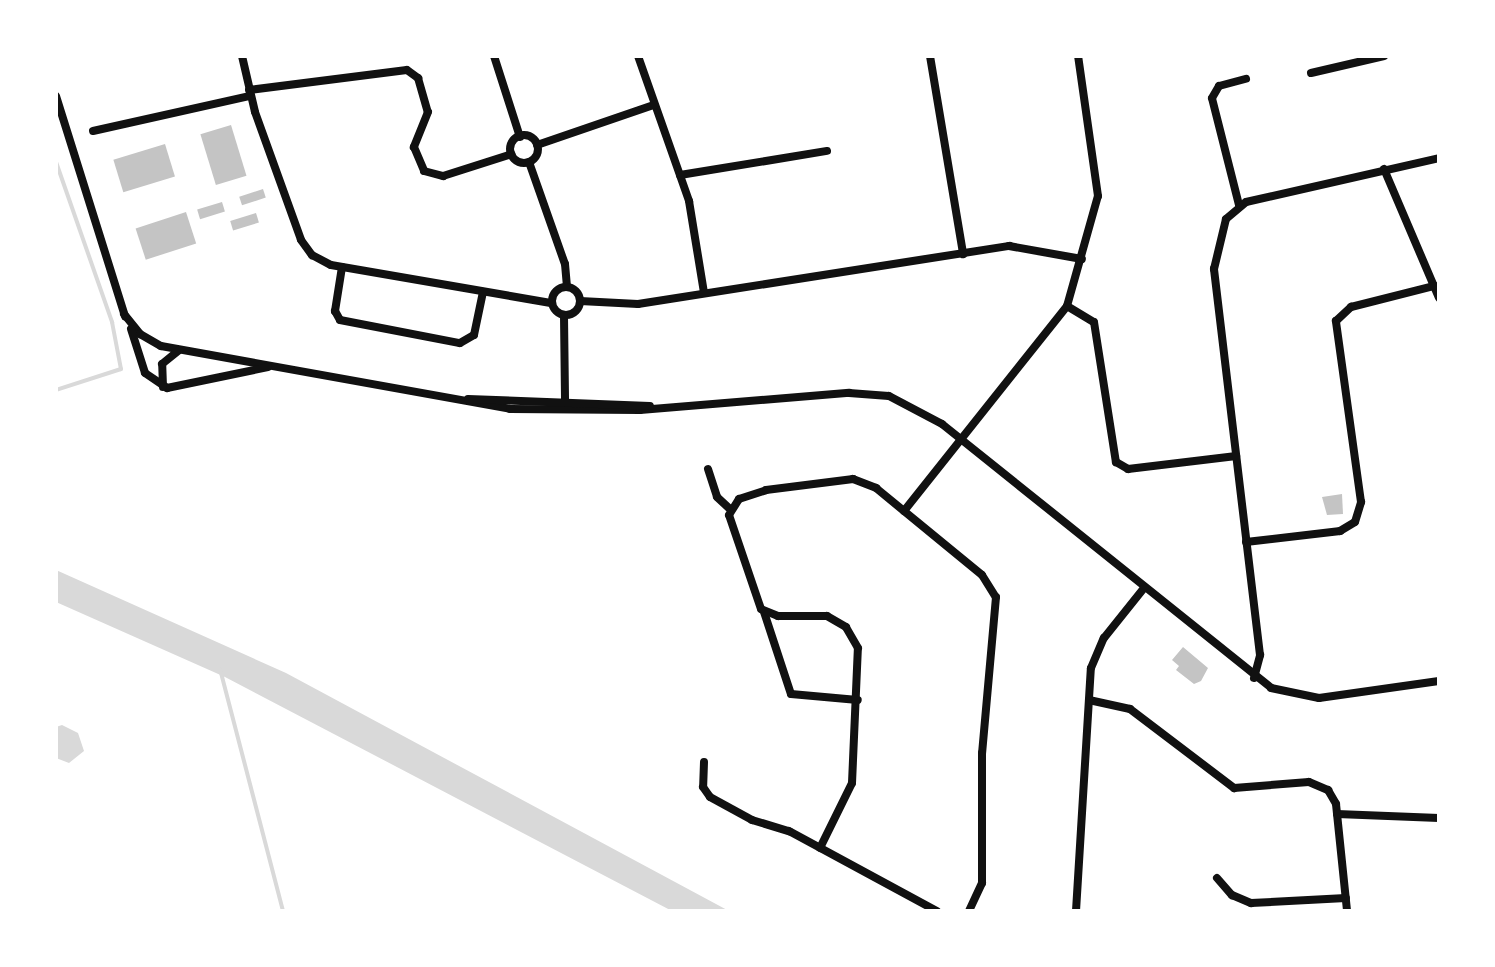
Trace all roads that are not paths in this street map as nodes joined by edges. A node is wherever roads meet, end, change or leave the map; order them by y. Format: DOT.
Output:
graph roads {
  1 [pos="242,56"];
  2 [pos="494,56"];
  3 [pos="638,56"];
  4 [pos="930,56"];
  5 [pos="1078,56"];
  6 [pos="1384,56"];
  7 [pos="1350,60"];
  8 [pos="1311,73"];
  9 [pos="1246,79"];
  10 [pos="250,93"];
  11 [pos="56,96"];
  12 [pos="654,105"];
  13 [pos="93,131"];
  14 [pos="520,137"];
  15 [pos="537,145"];
  16 [pos="827,151"];
  17 [pos="512,154"];
  18 [pos="1439,158"];
  19 [pos="529,162"];
  20 [pos="1384,169"];
  21 [pos="680,175"];
  22 [pos="1239,205"];
  23 [pos="963,254"];
  24 [pos="1082,259"];
  25 [pos="342,267"];
  26 [pos="1434,286"];
  27 [pos="567,287"];
  28 [pos="483,292"];
  29 [pos="704,293"];
  30 [pos="1439,298"];
  31 [pos="580,301"];
  32 [pos="551,303"];
  33 [pos="1067,306"];
  34 [pos="124,314"];
  35 [pos="564,316"];
  36 [pos="180,350"];
  37 [pos="272,367"];
  38 [pos="163,387"];
  39 [pos="442,398"];
  40 [pos="565,401"];
  41 [pos="667,408"];
  42 [pos="565,412"];
  43 [pos="962,440"];
  44 [pos="1236,456"];
  45 [pos="708,469"];
  46 [pos="730,509"];
  47 [pos="904,511"];
  48 [pos="1246,542"];
  49 [pos="1144,588"];
  50 [pos="764,612"];
  51 [pos="1254,678"];
  52 [pos="1439,681"];
  53 [pos="858,700"];
  54 [pos="1089,700"];
  55 [pos="704,762"];
  56 [pos="1337,814"];
  57 [pos="1439,818"];
  58 [pos="820,848"];
  59 [pos="1217,878"];
  60 [pos="1346,898"];
  61 [pos="937,911"];
  62 [pos="969,911"];
  63 [pos="1076,911"];
  64 [pos="1347,911"];
  1 -- 10 [label="street"];
  2 -- 14 [label="street"];
  3 -- 12 [label="street"];
  4 -- 23 [label="street"];
  5 -- 24 [label="street"];
  6 -- 7 [label="street"];
  7 -- 8 [label="street"];
  9 -- 22 [label="street"];
  10 -- 13 [label="street"];
  10 -- 17 [label="street"];
  10 -- 25 [label="street"];
  11 -- 34 [label="street"];
  12 -- 15 [label="street"];
  12 -- 21 [label="street"];
  14 -- 15 [label="street"];
  14 -- 17 [label="street"];
  15 -- 19 [label="street"];
  16 -- 21 [label="street"];
  17 -- 19 [label="street"];
  18 -- 20 [label="street"];
  19 -- 27 [label="street"];
  20 -- 22 [label="street"];
  20 -- 26 [label="street"];
  21 -- 29 [label="street"];
  22 -- 44 [label="street"];
  23 -- 24 [label="street"];
  23 -- 29 [label="street"];
  24 -- 33 [label="street"];
  25 -- 28 [label="street"];
  25 -- 28 [label="street"];
  26 -- 30 [label="street"];
  26 -- 48 [label="street"];
  27 -- 31 [label="street"];
  27 -- 32 [label="street"];
  28 -- 32 [label="street"];
  29 -- 31 [label="street"];
  31 -- 35 [label="street"];
  32 -- 35 [label="street"];
  33 -- 43 [label="street"];
  33 -- 44 [label="street"];
  34 -- 36 [label="street"];
  34 -- 38 [label="street"];
  35 -- 40 [label="street"];
  36 -- 37 [label="street"];
  36 -- 38 [label="street"];
  37 -- 38 [label="street"];
  37 -- 39 [label="street"];
  39 -- 40 [label="street"];
  39 -- 42 [label="street"];
  40 -- 41 [label="street"];
  40 -- 42 [label="street"];
  41 -- 42 [label="street"];
  41 -- 43 [label="street"];
  43 -- 47 [label="street"];
  43 -- 49 [label="street"];
  44 -- 48 [label="street"];
  45 -- 46 [label="street"];
  46 -- 47 [label="street"];
  46 -- 50 [label="street"];
  47 -- 62 [label="street"];
  48 -- 51 [label="street"];
  49 -- 51 [label="street"];
  49 -- 54 [label="street"];
  50 -- 53 [label="street"];
  50 -- 53 [label="street"];
  51 -- 52 [label="street"];
  53 -- 58 [label="street"];
  54 -- 56 [label="street"];
  54 -- 63 [label="street"];
  55 -- 58 [label="street"];
  56 -- 57 [label="street"];
  56 -- 60 [label="street"];
  58 -- 61 [label="street"];
  59 -- 60 [label="street"];
  60 -- 64 [label="street"];
}
